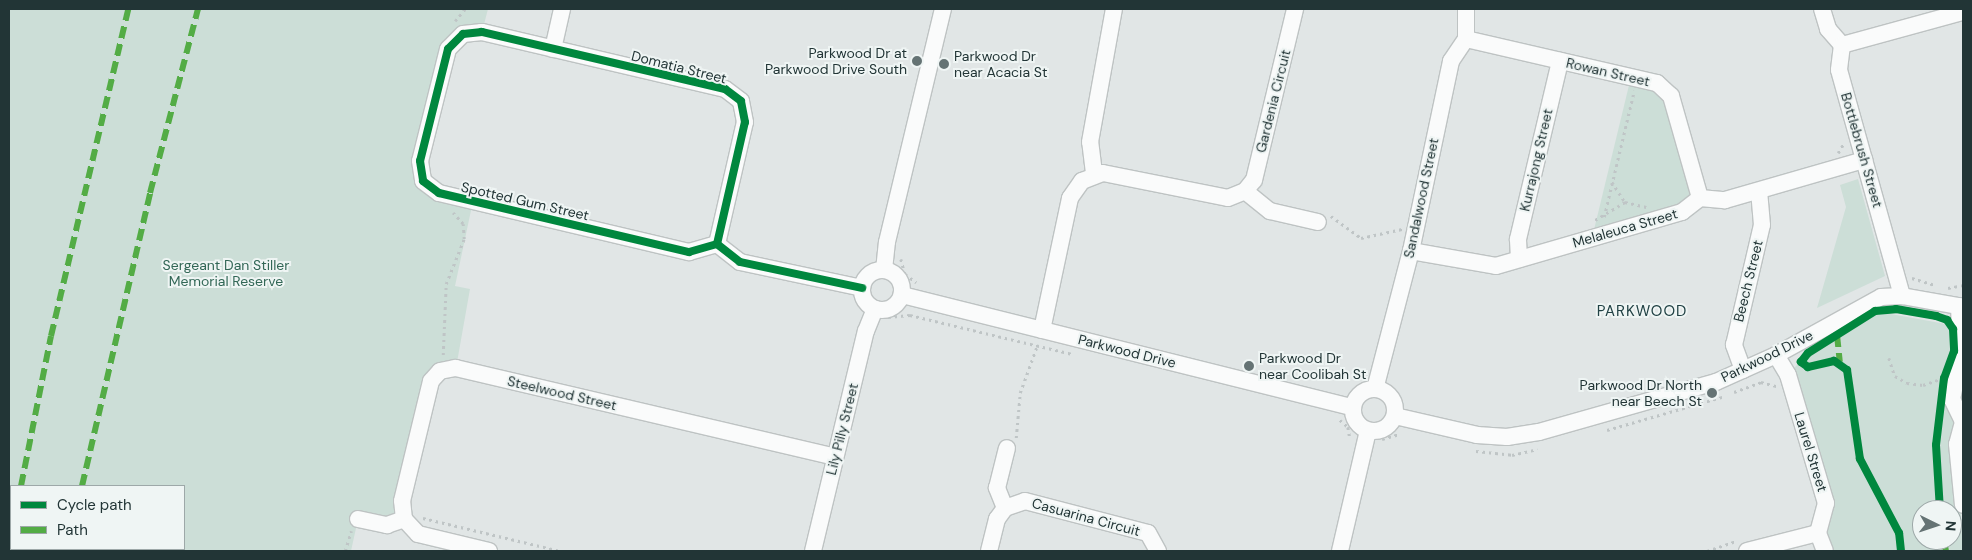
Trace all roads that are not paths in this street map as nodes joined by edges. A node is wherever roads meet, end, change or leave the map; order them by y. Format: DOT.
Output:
graph roads {
  1 [pos="562,9"];
  2 [pos="943,9"];
  3 [pos="1114,9"];
  4 [pos="1295,9"];
  5 [pos="1466,9"];
  6 [pos="1822,9"];
  7 [pos="1963,12"];
  8 [pos="1466,39"];
  9 [pos="1842,46"];
  10 [pos="553,49"];
  11 [pos="1560,61"];
  12 [pos="1864,160"];
  13 [pos="1094,174"];
  14 [pos="1759,190"];
  15 [pos="1245,191"];
  16 [pos="1700,198"];
  17 [pos="1318,222"];
  18 [pos="717,244"];
  19 [pos="1411,251"];
  20 [pos="1519,259"];
  21 [pos="884,270"];
  22 [pos="862,288"];
  23 [pos="902,295"];
  24 [pos="1902,296"];
  25 [pos="1962,305"];
  26 [pos="880,315"];
  27 [pos="1042,330"];
  28 [pos="1776,355"];
  29 [pos="1743,370"];
  30 [pos="1375,389"];
  31 [pos="1352,407"];
  32 [pos="1395,416"];
  33 [pos="1963,422"];
  34 [pos="1374,436"];
  35 [pos="1011,448"];
  36 [pos="835,457"];
  37 [pos="1963,505"];
  38 [pos="1005,508"];
  39 [pos="411,518"];
  40 [pos="358,519"];
  41 [pos="1818,533"];
  42 [pos="1744,546"];
  43 [pos="489,551"];
  44 [pos="813,551"];
  45 [pos="989,551"];
  46 [pos="1158,551"];
  47 [pos="1340,551"];
  48 [pos="1825,551"];
  1 -- 10 [label="street"];
  2 -- 21 [label="street"];
  3 -- 13 [label="street"];
  4 -- 15 [label="street, Gardenia Circuit"];
  5 -- 8 [label="street"];
  6 -- 9 [label="street"];
  7 -- 9 [label="street"];
  8 -- 11 [label="street, Rowan Street"];
  8 -- 19 [label="street, Sandalwood Street"];
  9 -- 12 [label="street, Bottlebrush Street"];
  10 -- 18 [label="street, Domatia Street"];
  10 -- 18 [label="street, Spotted Gum Street"];
  11 -- 16 [label="street, Rowan Street"];
  11 -- 20 [label="street, Kurrajong Street"];
  12 -- 14 [label="street"];
  12 -- 24 [label="street, Bottlebrush Street"];
  13 -- 15 [label="street"];
  13 -- 27 [label="street"];
  14 -- 16 [label="street"];
  14 -- 29 [label="street, Beech Street"];
  15 -- 17 [label="street"];
  16 -- 20 [label="street, Melaleuca Street"];
  18 -- 22 [label="street"];
  19 -- 20 [label="street, Melaleuca Street"];
  19 -- 30 [label="street, Sandalwood Street"];
  21 -- 22 [label="street"];
  21 -- 23 [label="street"];
  22 -- 26 [label="street"];
  23 -- 26 [label="street"];
  23 -- 27 [label="street, Parkwood Drive"];
  24 -- 25 [label="street, Parkwood Drive"];
  24 -- 28 [label="street, Parkwood Drive"];
  25 -- 33 [label="street"];
  26 -- 36 [label="street, Lily Pilly Street"];
  27 -- 31 [label="street, Parkwood Drive"];
  28 -- 29 [label="street, Parkwood Drive"];
  28 -- 41 [label="street, Laurel Street"];
  29 -- 32 [label="street, Parkwood Drive"];
  30 -- 31 [label="street"];
  30 -- 32 [label="street"];
  31 -- 34 [label="street"];
  32 -- 34 [label="street"];
  33 -- 37 [label="street"];
  34 -- 47 [label="street"];
  35 -- 38 [label="street"];
  36 -- 39 [label="street, Steelwood Street"];
  36 -- 44 [label="street, Lily Pilly Street"];
  38 -- 45 [label="street"];
  38 -- 46 [label="street, Casuarina Circuit"];
  39 -- 40 [label="street"];
  39 -- 43 [label="street"];
  41 -- 42 [label="street"];
  41 -- 48 [label="street"];
}
